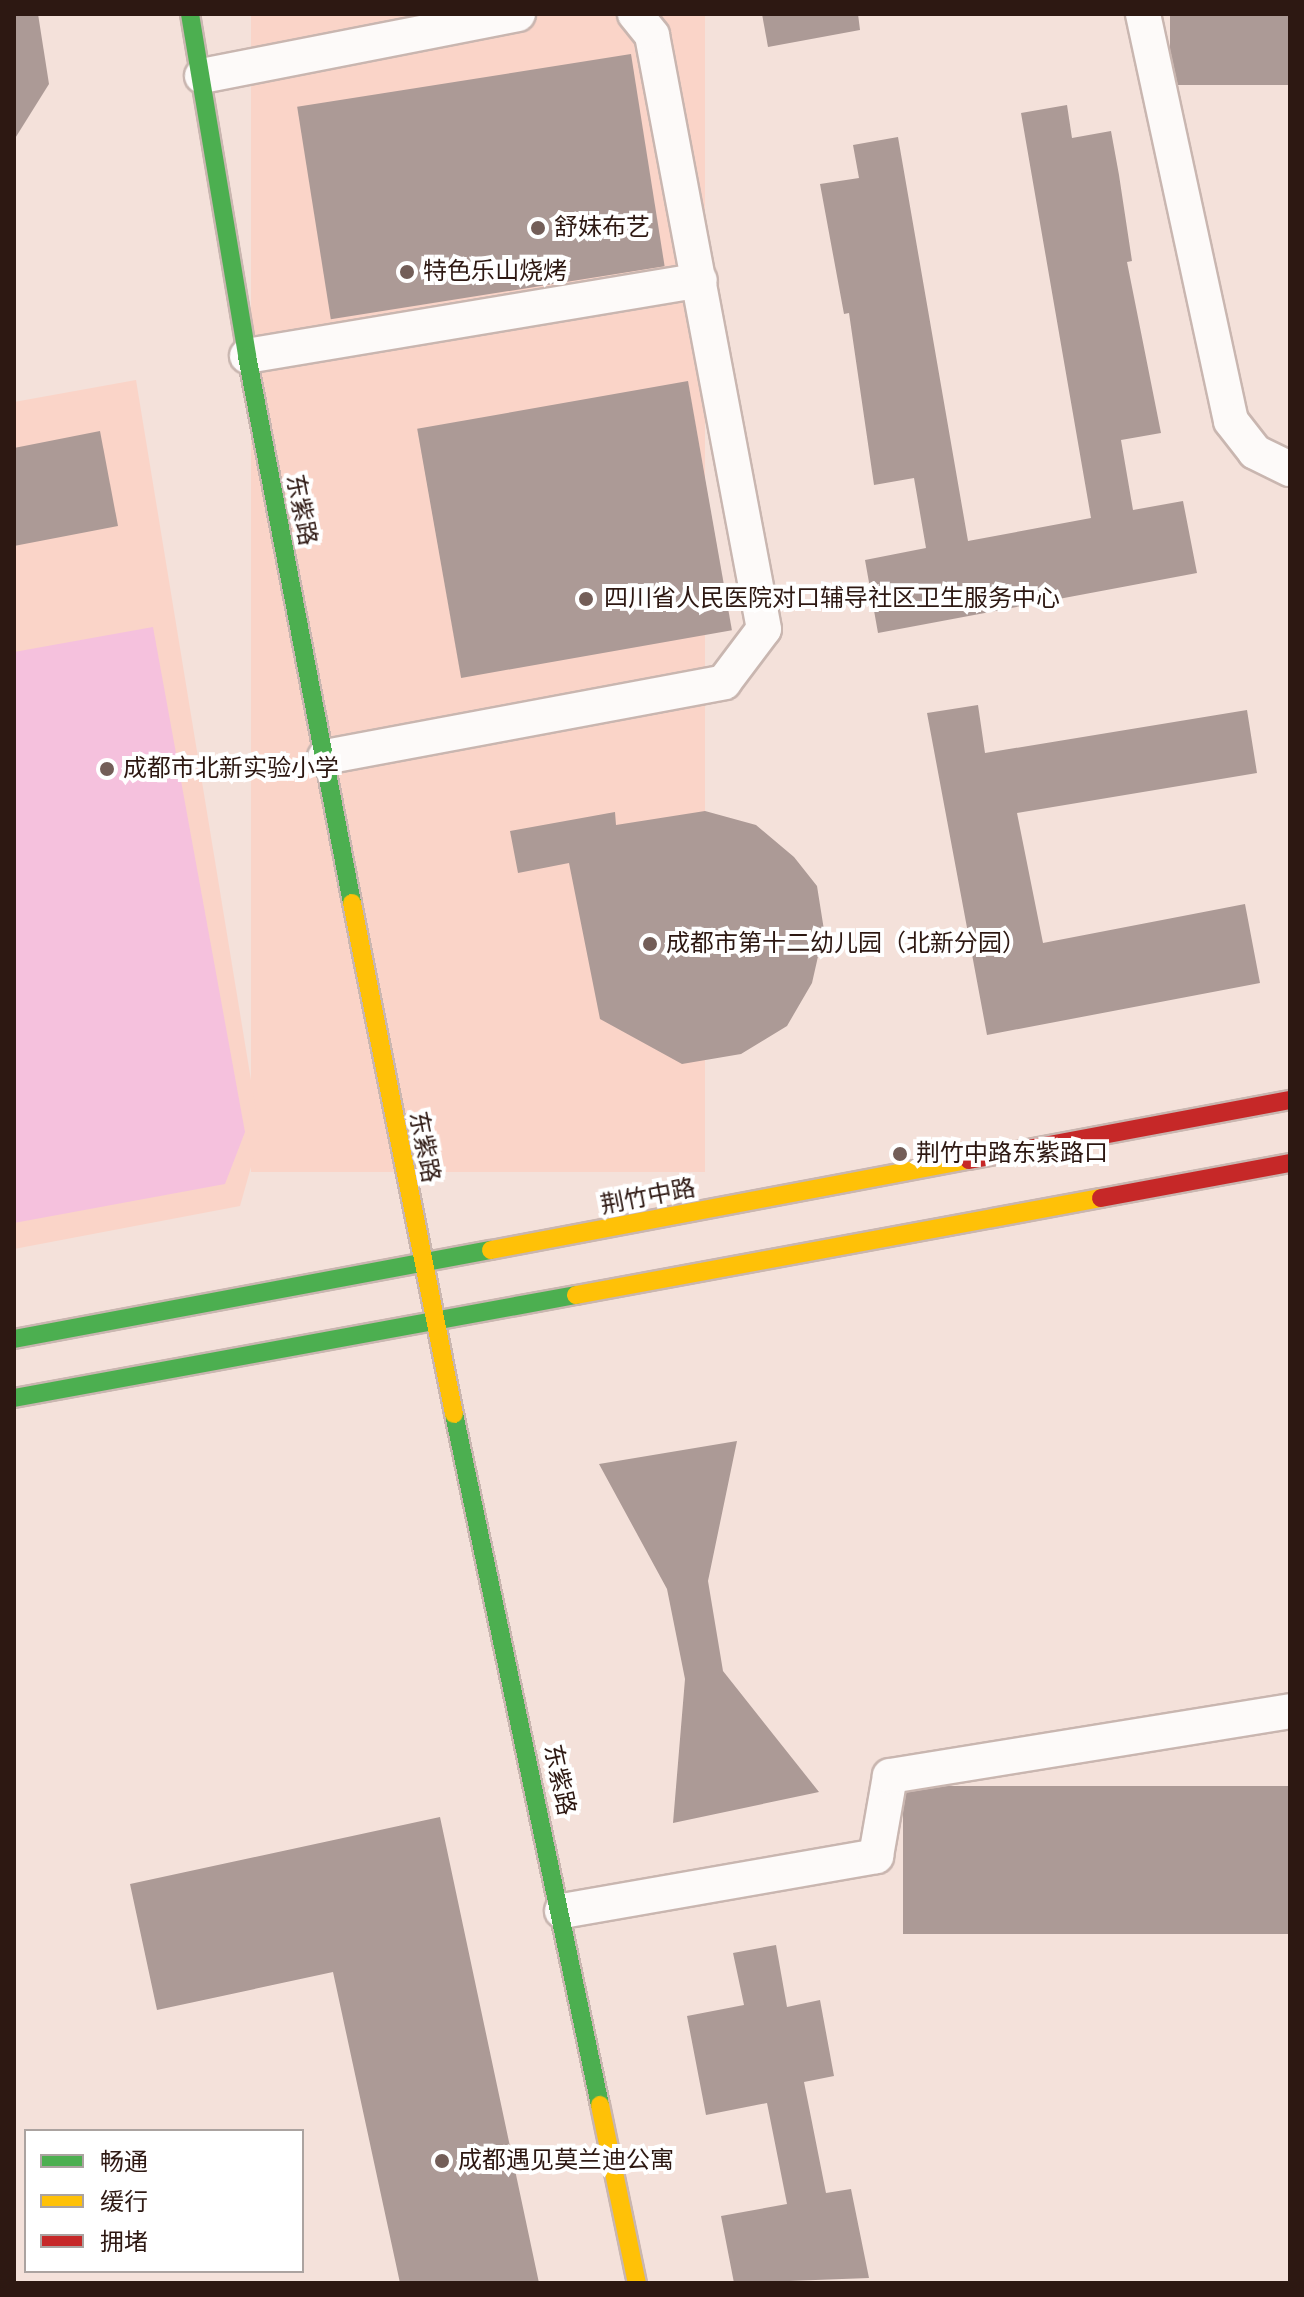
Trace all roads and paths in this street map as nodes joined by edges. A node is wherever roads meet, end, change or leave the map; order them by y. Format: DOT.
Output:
graph roads {
  1 [pos="190,14"];
  2 [pos="518,14"];
  3 [pos="635,14"];
  4 [pos="1143,14"];
  5 [pos="202,76"];
  6 [pos="700,280"];
  7 [pos="247,356"];
  8 [pos="1290,469"];
  9 [pos="325,757"];
  10 [pos="1290,1100"];
  11 [pos="1290,1163"];
  12 [pos="422,1263"];
  13 [pos="437,1319"];
  14 [pos="14,1339"];
  15 [pos="14,1398"];
  16 [pos="1290,1711"];
  17 [pos="562,1911"];
  18 [pos="637,2283"];
  1 -- 5 [label="main road, 东紫路"];
  2 -- 5 [label="street"];
  3 -- 6 [label="street"];
  4 -- 8 [label="street"];
  5 -- 7 [label="main road, 东紫路"];
  6 -- 7 [label="street"];
  6 -- 9 [label="street"];
  7 -- 9 [label="main road, 东紫路"];
  9 -- 12 [label="main road, 东紫路"];
  10 -- 12 [label="main road, 荆竹中路"];
  11 -- 13 [label="main road"];
  12 -- 13 [label="main road, 东紫路"];
  12 -- 14 [label="main road, 荆竹中路"];
  13 -- 15 [label="main road"];
  13 -- 17 [label="main road, 东紫路"];
  16 -- 17 [label="street"];
  17 -- 18 [label="main road, 东紫路"];
}
